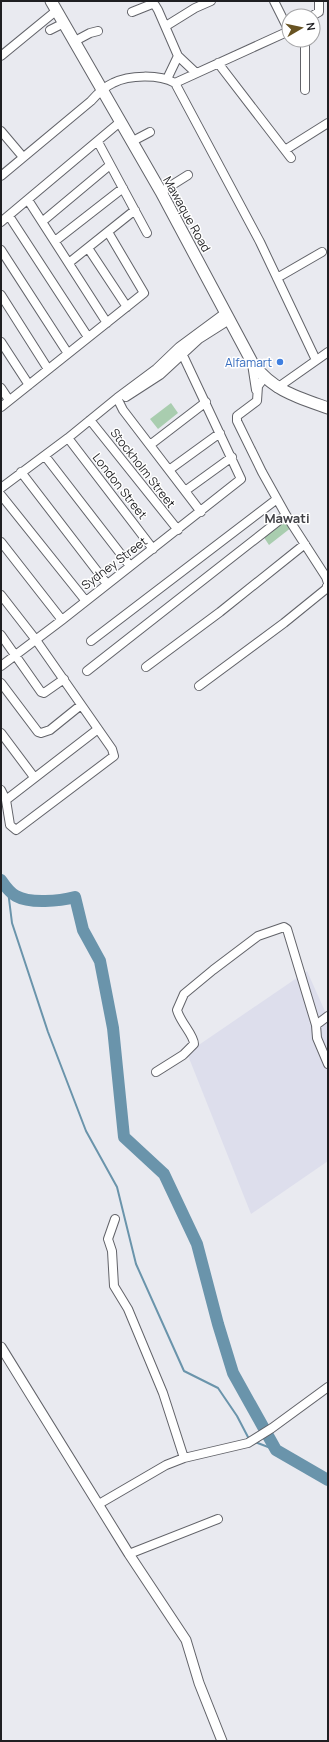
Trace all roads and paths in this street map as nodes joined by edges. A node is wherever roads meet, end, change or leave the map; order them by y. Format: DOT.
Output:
graph roads {
  1 [pos="211,1"];
  2 [pos="274,1"];
  3 [pos="54,6"];
  4 [pos="132,12"];
  5 [pos="281,15"];
  6 [pos="64,23"];
  7 [pos="166,26"];
  8 [pos="50,30"];
  9 [pos="98,32"];
  10 [pos="281,35"];
  11 [pos="75,41"];
  12 [pos="305,48"];
  13 [pos="1,56"];
  14 [pos="178,56"];
  15 [pos="218,63"];
  16 [pos="195,72"];
  17 [pos="171,81"];
  18 [pos="103,89"];
  19 [pos="305,90"];
  20 [pos="120,122"];
  21 [pos="328,123"];
  22 [pos="150,132"];
  23 [pos="2,134"];
  24 [pos="98,142"];
  25 [pos="131,142"];
  26 [pos="285,150"];
  27 [pos="23,157"];
  28 [pos="291,158"];
  29 [pos="110,165"];
  30 [pos="188,175"];
  31 [pos="1,176"];
  32 [pos="123,188"];
  33 [pos="161,192"];
  34 [pos="28,200"];
  35 [pos="135,210"];
  36 [pos="9,216"];
  37 [pos="42,221"];
  38 [pos="1,222"];
  39 [pos="108,232"];
  40 [pos="148,233"];
  41 [pos="56,241"];
  42 [pos="88,248"];
  43 [pos="1,250"];
  44 [pos="322,252"];
  45 [pos="70,262"];
  46 [pos="277,278"];
  47 [pos="1,294"];
  48 [pos="127,307"];
  49 [pos="227,317"];
  50 [pos="107,323"];
  51 [pos="88,337"];
  52 [pos="1,342"];
  53 [pos="182,350"];
  54 [pos="67,352"];
  55 [pos="328,352"];
  56 [pos="316,360"];
  57 [pos="251,362"];
  58 [pos="48,368"];
  59 [pos="264,378"];
  60 [pos="29,385"];
  61 [pos="1,388"];
  62 [pos="277,388"];
  63 [pos="256,393"];
  64 [pos="9,400"];
  65 [pos="116,401"];
  66 [pos="206,402"];
  67 [pos="1,406"];
  68 [pos="328,408"];
  69 [pos="90,420"];
  70 [pos="220,433"];
  71 [pos="68,438"];
  72 [pos="150,445"];
  73 [pos="45,456"];
  74 [pos="232,457"];
  75 [pos="169,470"];
  76 [pos="22,472"];
  77 [pos="1,488"];
  78 [pos="185,491"];
  79 [pos="1,495"];
  80 [pos="278,500"];
  81 [pos="200,512"];
  82 [pos="286,515"];
  83 [pos="178,530"];
  84 [pos="1,542"];
  85 [pos="305,544"];
  86 [pos="153,549"];
  87 [pos="130,566"];
  88 [pos="107,584"];
  89 [pos="2,599"];
  90 [pos="86,600"];
  91 [pos="62,620"];
  92 [pos="1,635"];
  93 [pos="36,640"];
  94 [pos="91,641"];
  95 [pos="14,654"];
  96 [pos="1,666"];
  97 [pos="146,667"];
  98 [pos="87,671"];
  99 [pos="64,679"];
  100 [pos="1,683"];
  101 [pos="199,686"];
  102 [pos="81,705"];
  103 [pos="98,729"];
  104 [pos="1,733"];
  105 [pos="34,777"];
  106 [pos="1,790"];
  107 [pos="6,800"];
  108 [pos="328,1016"];
  109 [pos="316,1025"];
  110 [pos="328,1064"];
  111 [pos="156,1072"];
  112 [pos="115,1219"];
  113 [pos="1,1347"];
  114 [pos="328,1386"];
  115 [pos="184,1458"];
  116 [pos="99,1504"];
  117 [pos="218,1519"];
  118 [pos="129,1554"];
  119 [pos="222,1741"];
  1 -- 7 [label="street"];
  2 -- 5 [label="street"];
  3 -- 6 [label="main road, Mawaque Road"];
  3 -- 13 [label="street"];
  4 -- 7 [label="street"];
  6 -- 8 [label="street"];
  6 -- 11 [label="main road, Mawaque Road"];
  7 -- 14 [label="street"];
  9 -- 11 [label="street"];
  10 -- 15 [label="street"];
  11 -- 18 [label="main road, Mawaque Road"];
  12 -- 19 [label="street"];
  14 -- 16 [label="street"];
  14 -- 17 [label="street"];
  15 -- 16 [label="street"];
  15 -- 26 [label="street"];
  16 -- 17 [label="street"];
  17 -- 18 [label="street"];
  17 -- 46 [label="street"];
  18 -- 20 [label="main road, Mawaque Road"];
  18 -- 27 [label="street"];
  20 -- 24 [label="street"];
  20 -- 25 [label="main road, Mawaque Road"];
  21 -- 26 [label="street"];
  22 -- 25 [label="street"];
  23 -- 27 [label="street"];
  24 -- 29 [label="street"];
  24 -- 34 [label="street"];
  25 -- 33 [label="main road, Mawaque Road"];
  26 -- 28 [label="street"];
  27 -- 31 [label="street"];
  29 -- 32 [label="street"];
  29 -- 37 [label="street"];
  30 -- 33 [label="street"];
  32 -- 35 [label="street"];
  32 -- 41 [label="street"];
  33 -- 49 [label="main road, Mawaque Road"];
  34 -- 36 [label="street"];
  34 -- 37 [label="street"];
  35 -- 39 [label="street"];
  35 -- 40 [label="street"];
  36 -- 38 [label="street"];
  36 -- 51 [label="street"];
  37 -- 41 [label="street"];
  39 -- 42 [label="street"];
  39 -- 48 [label="street"];
  41 -- 45 [label="street"];
  42 -- 45 [label="street"];
  42 -- 48 [label="street"];
  43 -- 54 [label="street"];
  44 -- 46 [label="street"];
  45 -- 50 [label="street"];
  46 -- 56 [label="street"];
  47 -- 58 [label="street"];
  48 -- 50 [label="street"];
  49 -- 53 [label="street"];
  49 -- 57 [label="main road, Mawaque Road"];
  50 -- 51 [label="street"];
  51 -- 54 [label="street"];
  52 -- 60 [label="street"];
  53 -- 65 [label="street"];
  53 -- 66 [label="street"];
  54 -- 58 [label="street"];
  55 -- 56 [label="street"];
  56 -- 62 [label="street"];
  57 -- 59 [label="main road, Mawaque Road"];
  57 -- 63 [label="street"];
  58 -- 60 [label="street"];
  59 -- 62 [label="main road, Mawaque Road"];
  59 -- 63 [label="street"];
  60 -- 64 [label="street"];
  61 -- 64 [label="street"];
  62 -- 68 [label="main road, Mawaque Road"];
  63 -- 80 [label="street"];
  64 -- 67 [label="street"];
  65 -- 69 [label="street"];
  65 -- 72 [label="street"];
  66 -- 70 [label="street"];
  66 -- 72 [label="street"];
  69 -- 71 [label="street"];
  69 -- 83 [label="street, Stockholm Street"];
  70 -- 74 [label="street"];
  70 -- 75 [label="street"];
  71 -- 73 [label="street"];
  71 -- 86 [label="street, London Street"];
  72 -- 75 [label="street"];
  73 -- 76 [label="street"];
  73 -- 87 [label="street"];
  74 -- 78 [label="street"];
  74 -- 81 [label="street, Sydney Street"];
  75 -- 78 [label="street"];
  76 -- 77 [label="street"];
  76 -- 88 [label="street"];
  78 -- 81 [label="street"];
  79 -- 90 [label="street"];
  80 -- 82 [label="street"];
  80 -- 94 [label="street"];
  81 -- 83 [label="street, Sydney Street"];
  82 -- 85 [label="street"];
  82 -- 98 [label="street"];
  83 -- 86 [label="street, Sydney Street"];
  84 -- 91 [label="street"];
  85 -- 97 [label="street"];
  85 -- 101 [label="street"];
  86 -- 87 [label="street, Sydney Street"];
  87 -- 88 [label="street, Sydney Street"];
  88 -- 90 [label="street, Sydney Street"];
  89 -- 93 [label="street"];
  90 -- 91 [label="street, Sydney Street"];
  91 -- 93 [label="street, Sydney Street"];
  92 -- 95 [label="street"];
  93 -- 95 [label="street, Sydney Street"];
  93 -- 99 [label="street"];
  95 -- 96 [label="street, Sydney Street"];
  95 -- 99 [label="street"];
  99 -- 102 [label="street"];
  100 -- 102 [label="street"];
  102 -- 103 [label="street"];
  103 -- 105 [label="street"];
  103 -- 107 [label="street"];
  104 -- 105 [label="street"];
  105 -- 107 [label="street"];
  106 -- 107 [label="street"];
  108 -- 109 [label="street"];
  109 -- 110 [label="street"];
  109 -- 111 [label="street"];
  112 -- 115 [label="street"];
  113 -- 116 [label="street"];
  114 -- 115 [label="street"];
  115 -- 116 [label="street"];
  116 -- 118 [label="street"];
  117 -- 118 [label="street"];
  118 -- 119 [label="street"];
}
